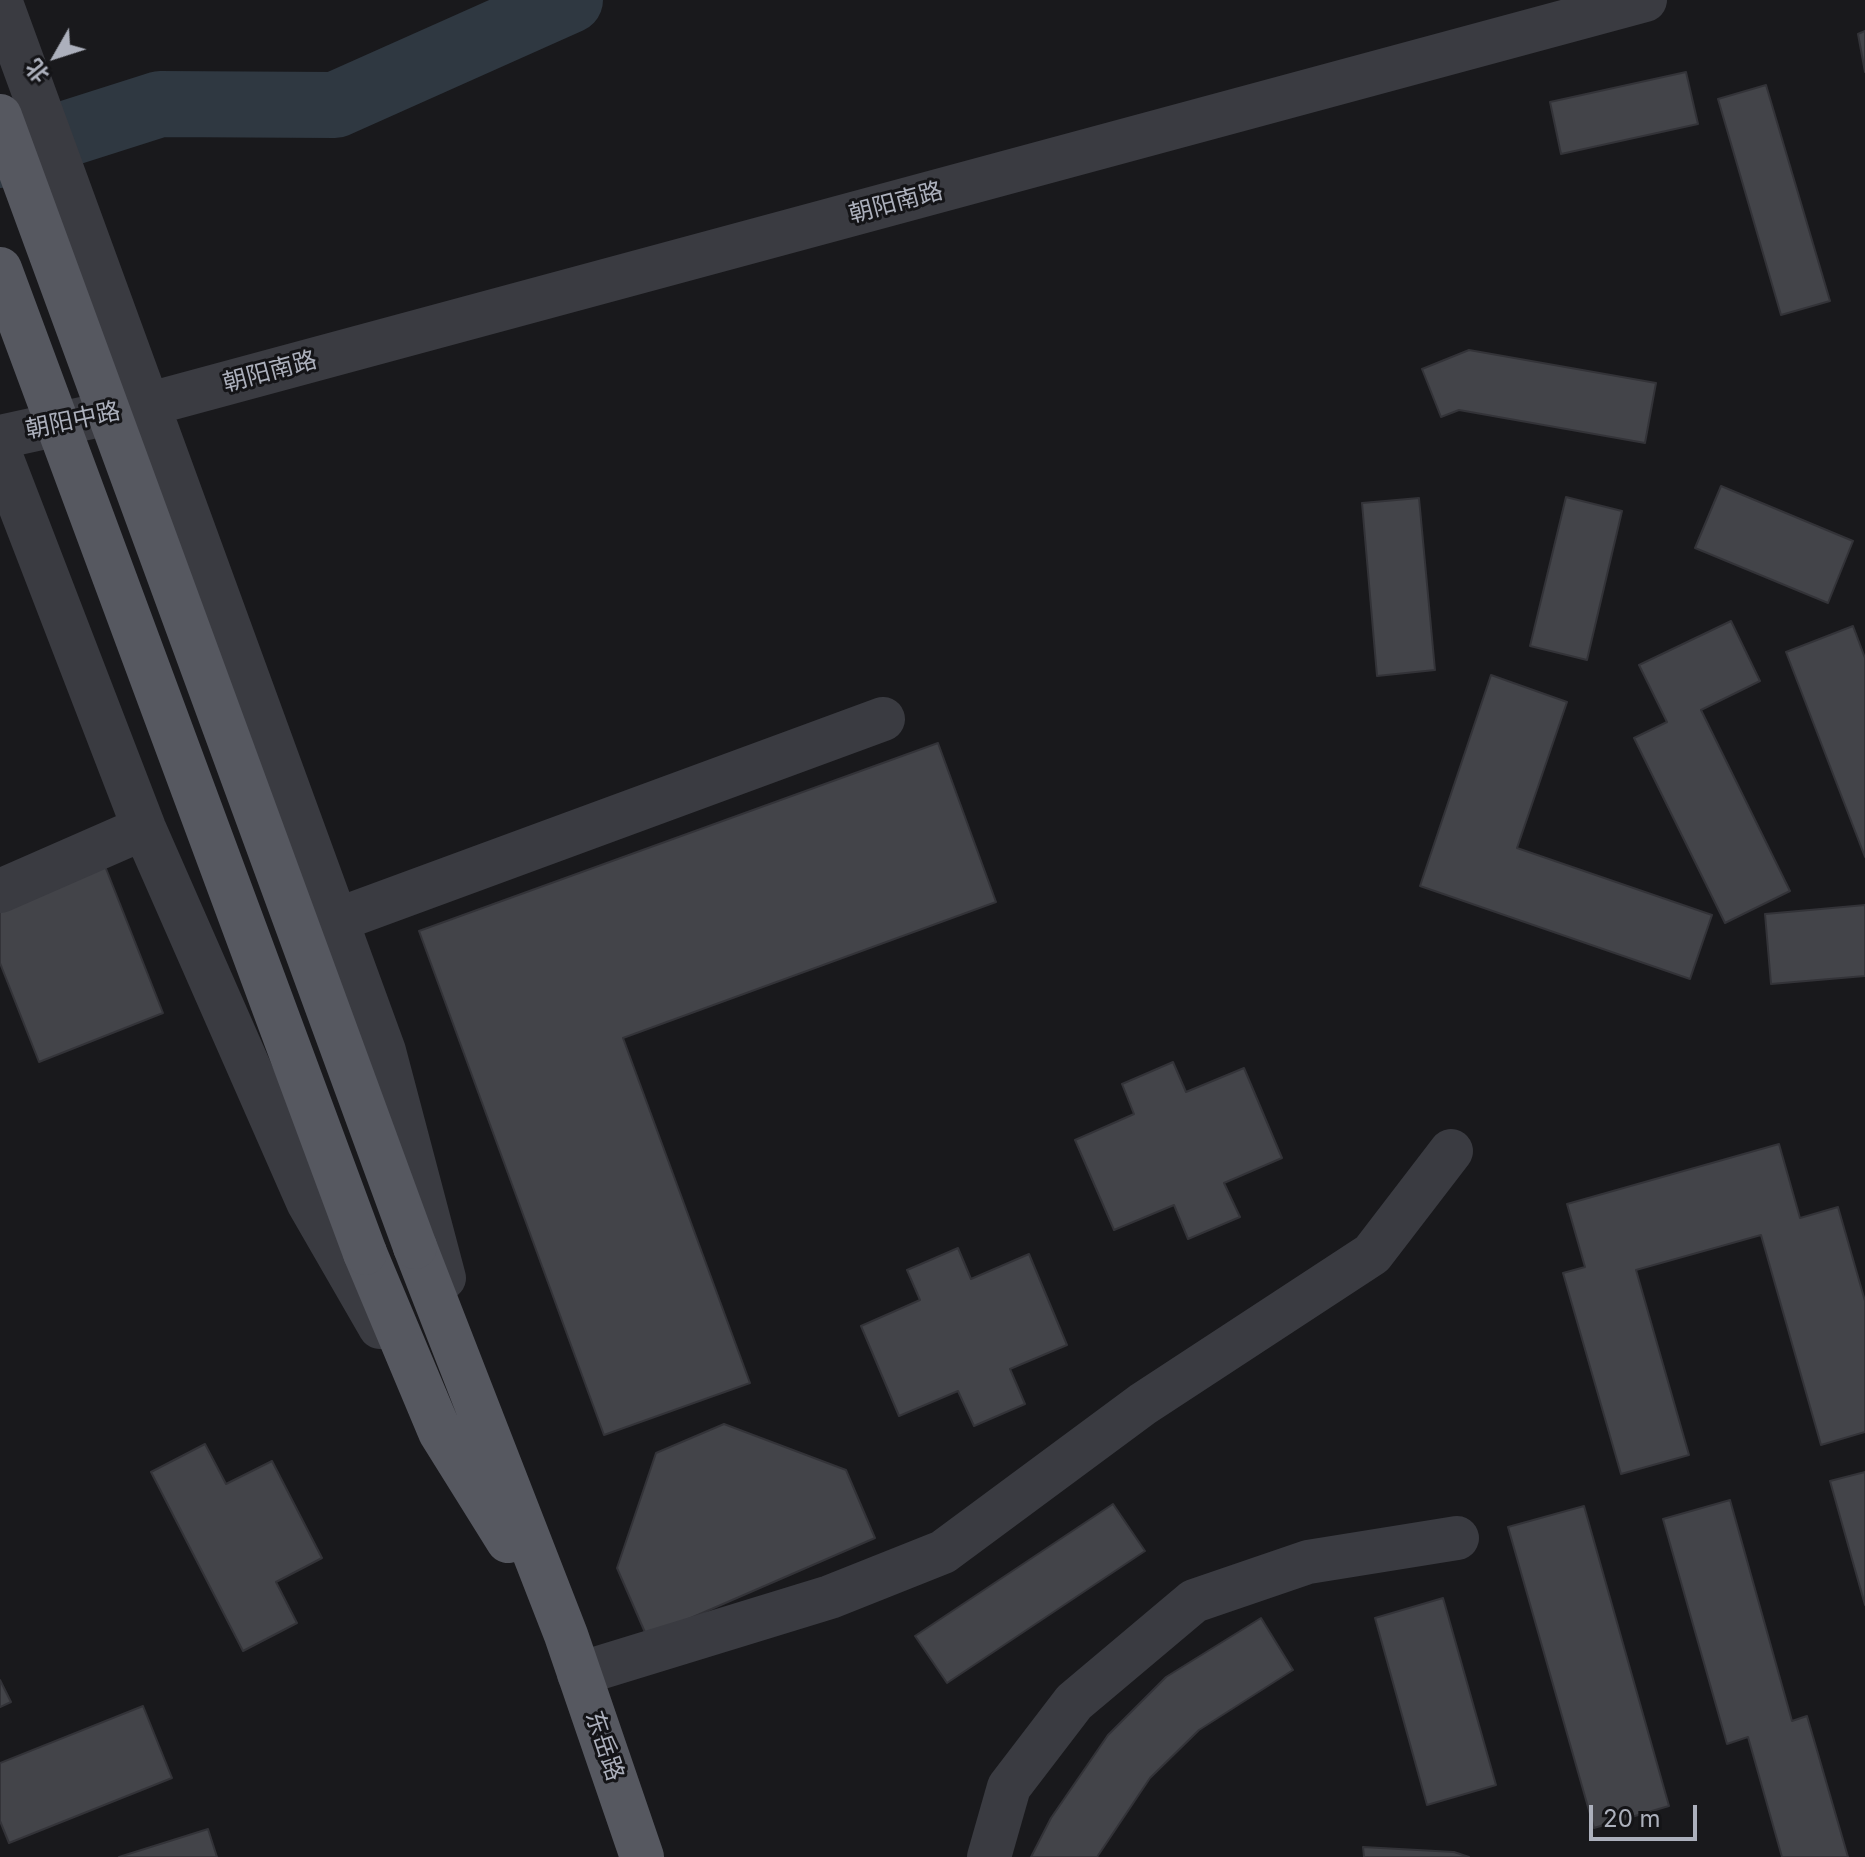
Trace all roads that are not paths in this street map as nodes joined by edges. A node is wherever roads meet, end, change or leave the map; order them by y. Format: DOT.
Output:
graph roads {
  1 [pos="1645,0"];
  2 [pos="1,3"];
  3 [pos="0,116"];
  4 [pos="0,269"];
  5 [pos="146,405"];
  6 [pos="0,437"];
  7 [pos="0,454"];
  8 [pos="883,719"];
  9 [pos="144,828"];
  10 [pos="0,891"];
  11 [pos="337,920"];
  12 [pos="1451,1151"];
  13 [pos="478,1411"];
  14 [pos="440,1432"];
  15 [pos="1457,1538"];
  16 [pos="572,1655"];
  17 [pos="642,1857"];
  18 [pos="989,1857"];
  1 -- 5 [label="street, 朝阳南路"];
  2 -- 5 [label="street"];
  3 -- 13 [label="main road, bridge"];
  4 -- 14 [label="main road, bridge"];
  5 -- 6 [label="street, 朝阳中路"];
  5 -- 11 [label="street"];
  7 -- 9 [label="street"];
  8 -- 11 [label="street"];
  9 -- 10 [label="street"];
  9 -- 14 [label="street"];
  11 -- 13 [label="street"];
  12 -- 16 [label="street"];
  13 -- 16 [label="main road"];
  14 -- 16 [label="main road"];
  15 -- 18 [label="street"];
  16 -- 17 [label="main road, 东岳路"];
}
